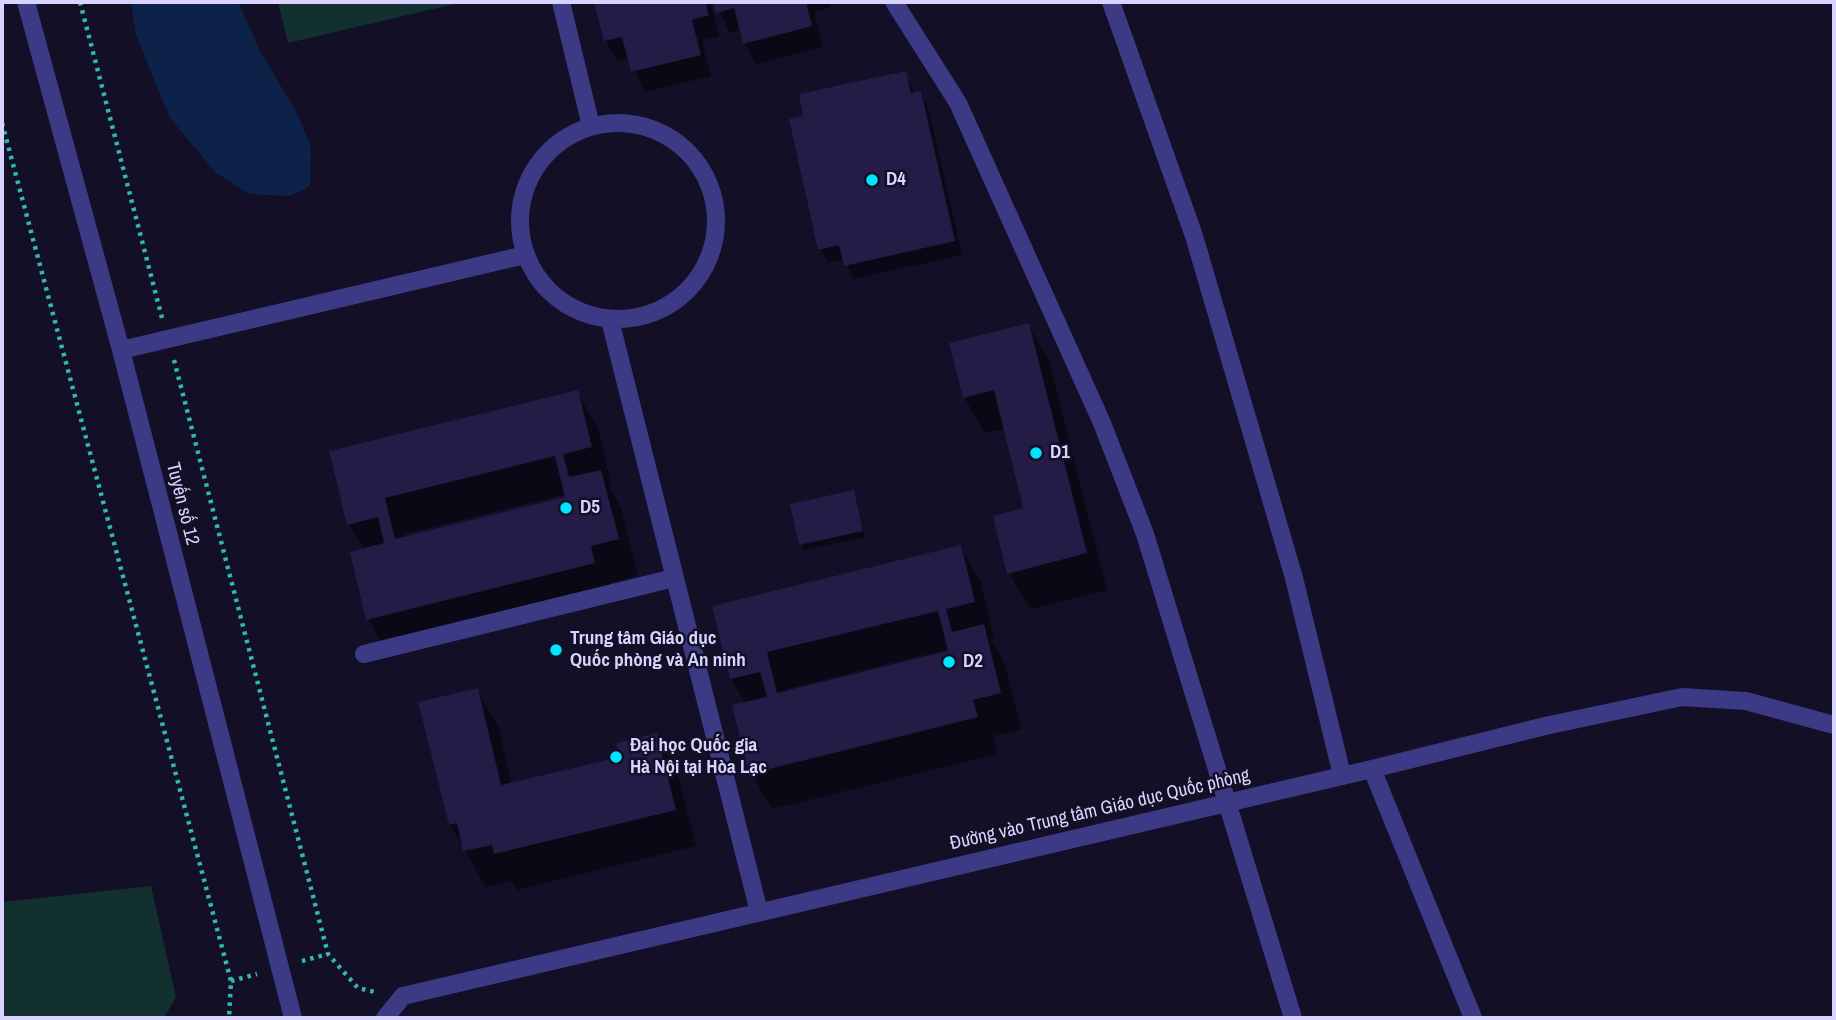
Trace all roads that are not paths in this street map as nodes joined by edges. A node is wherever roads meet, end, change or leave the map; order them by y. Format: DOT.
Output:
graph roads {
  1 [pos="26,2"];
  2 [pos="561,2"];
  3 [pos="894,2"];
  4 [pos="1111,2"];
  5 [pos="591,126"];
  6 [pos="525,255"];
  7 [pos="610,320"];
  8 [pos="121,351"];
  9 [pos="674,578"];
  10 [pos="364,654"];
  11 [pos="1834,725"];
  12 [pos="1372,769"];
  13 [pos="1342,775"];
  14 [pos="1227,802"];
  15 [pos="759,912"];
  16 [pos="293,1018"];
  17 [pos="385,1018"];
  18 [pos="1293,1018"];
  19 [pos="1473,1018"];
  1 -- 8 [label="street, Tuyến số 12"];
  2 -- 5 [label="street"];
  3 -- 14 [label="street"];
  4 -- 13 [label="street"];
  5 -- 6 [label="street"];
  5 -- 7 [label="street"];
  6 -- 7 [label="street"];
  6 -- 8 [label="street"];
  7 -- 9 [label="street"];
  8 -- 16 [label="street, Tuyến số 12"];
  9 -- 10 [label="street"];
  9 -- 15 [label="street"];
  11 -- 12 [label="street, Đường vào Trung tâm Giáo dục Quốc phòng"];
  12 -- 13 [label="street, Đường vào Trung tâm Giáo dục Quốc phòng"];
  12 -- 19 [label="street"];
  13 -- 14 [label="street, Đường vào Trung tâm Giáo dục Quốc phòng"];
  14 -- 15 [label="street, Đường vào Trung tâm Giáo dục Quốc phòng"];
  14 -- 18 [label="street"];
  15 -- 17 [label="street, Đường vào Trung tâm Giáo dục Quốc phòng"];
}
